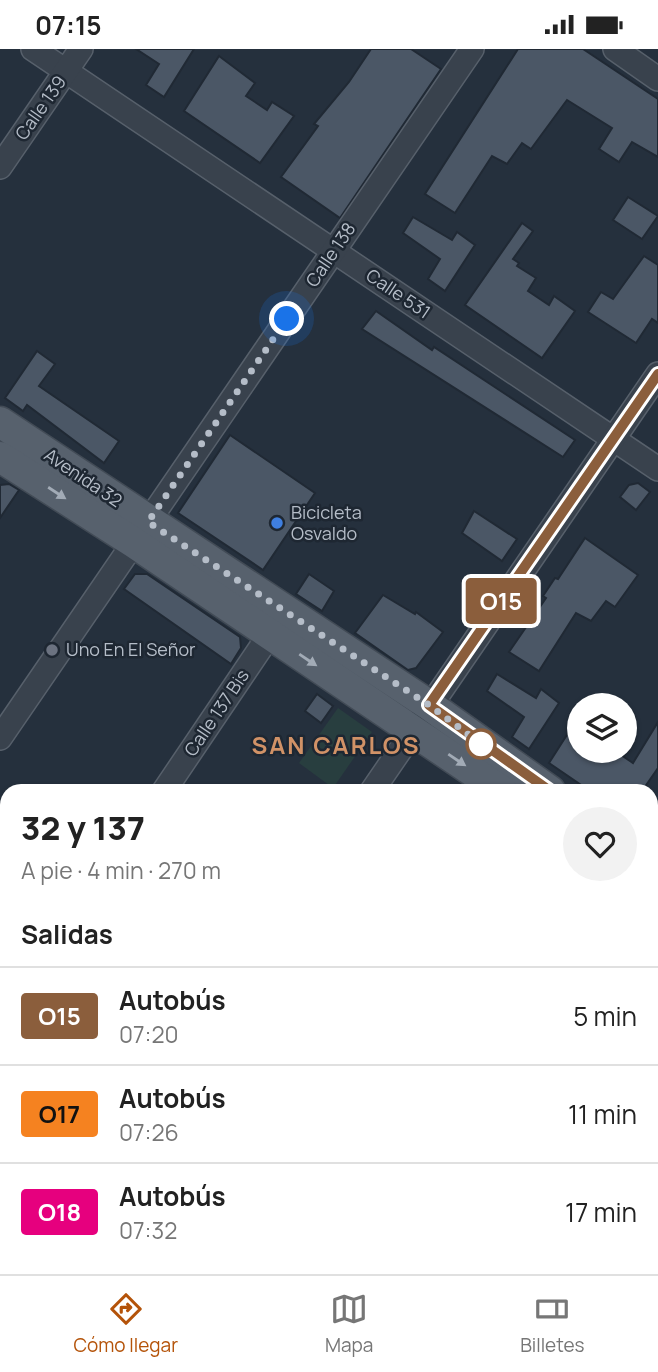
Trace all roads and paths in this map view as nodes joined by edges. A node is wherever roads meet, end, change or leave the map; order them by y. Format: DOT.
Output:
graph roads {
  1 [pos="33,49"];
  2 [pos="81,49"];
  3 [pos="472,49"];
  4 [pos="615,49"];
  5 [pos="66,72"];
  6 [pos="658,79"];
  7 [pos="0,167"];
  8 [pos="334,252"];
  9 [pos="658,374"];
  10 [pos="612,438"];
  11 [pos="3,440"];
  12 [pos="658,469"];
  13 [pos="141,532"];
  14 [pos="270,634"];
  15 [pos="429,705"];
  16 [pos="412,729"];
  17 [pos="0,738"];
  18 [pos="169,784"];
  19 [pos="377,784"];
  20 [pos="492,784"];
  21 [pos="540,784"];
  1 -- 5 [label="street, Calle 531"];
  2 -- 5 [label="street, Calle 139"];
  3 -- 8 [label="street, Calle 138"];
  4 -- 6 [label="street"];
  5 -- 7 [label="street, Calle 139"];
  5 -- 8 [label="street, Calle 531"];
  8 -- 10 [label="street, Calle 531"];
  8 -- 13 [label="street, Calle 138"];
  9 -- 10 [label="street"];
  10 -- 12 [label="street, Calle 531"];
  10 -- 15 [label="street"];
  11 -- 13 [label="main road, Avenida 32"];
  13 -- 14 [label="main road, Avenida 32"];
  13 -- 15 [label="main road, Avenida 32"];
  13 -- 17 [label="street, Calle 138"];
  14 -- 16 [label="main road, Avenida 32, one-way"];
  14 -- 18 [label="street, Calle 137 Bis"];
  15 -- 16 [label="street"];
  15 -- 21 [label="main road, Avenida 32"];
  16 -- 19 [label="street"];
  16 -- 20 [label="main road, Avenida 32, one-way"];
}
